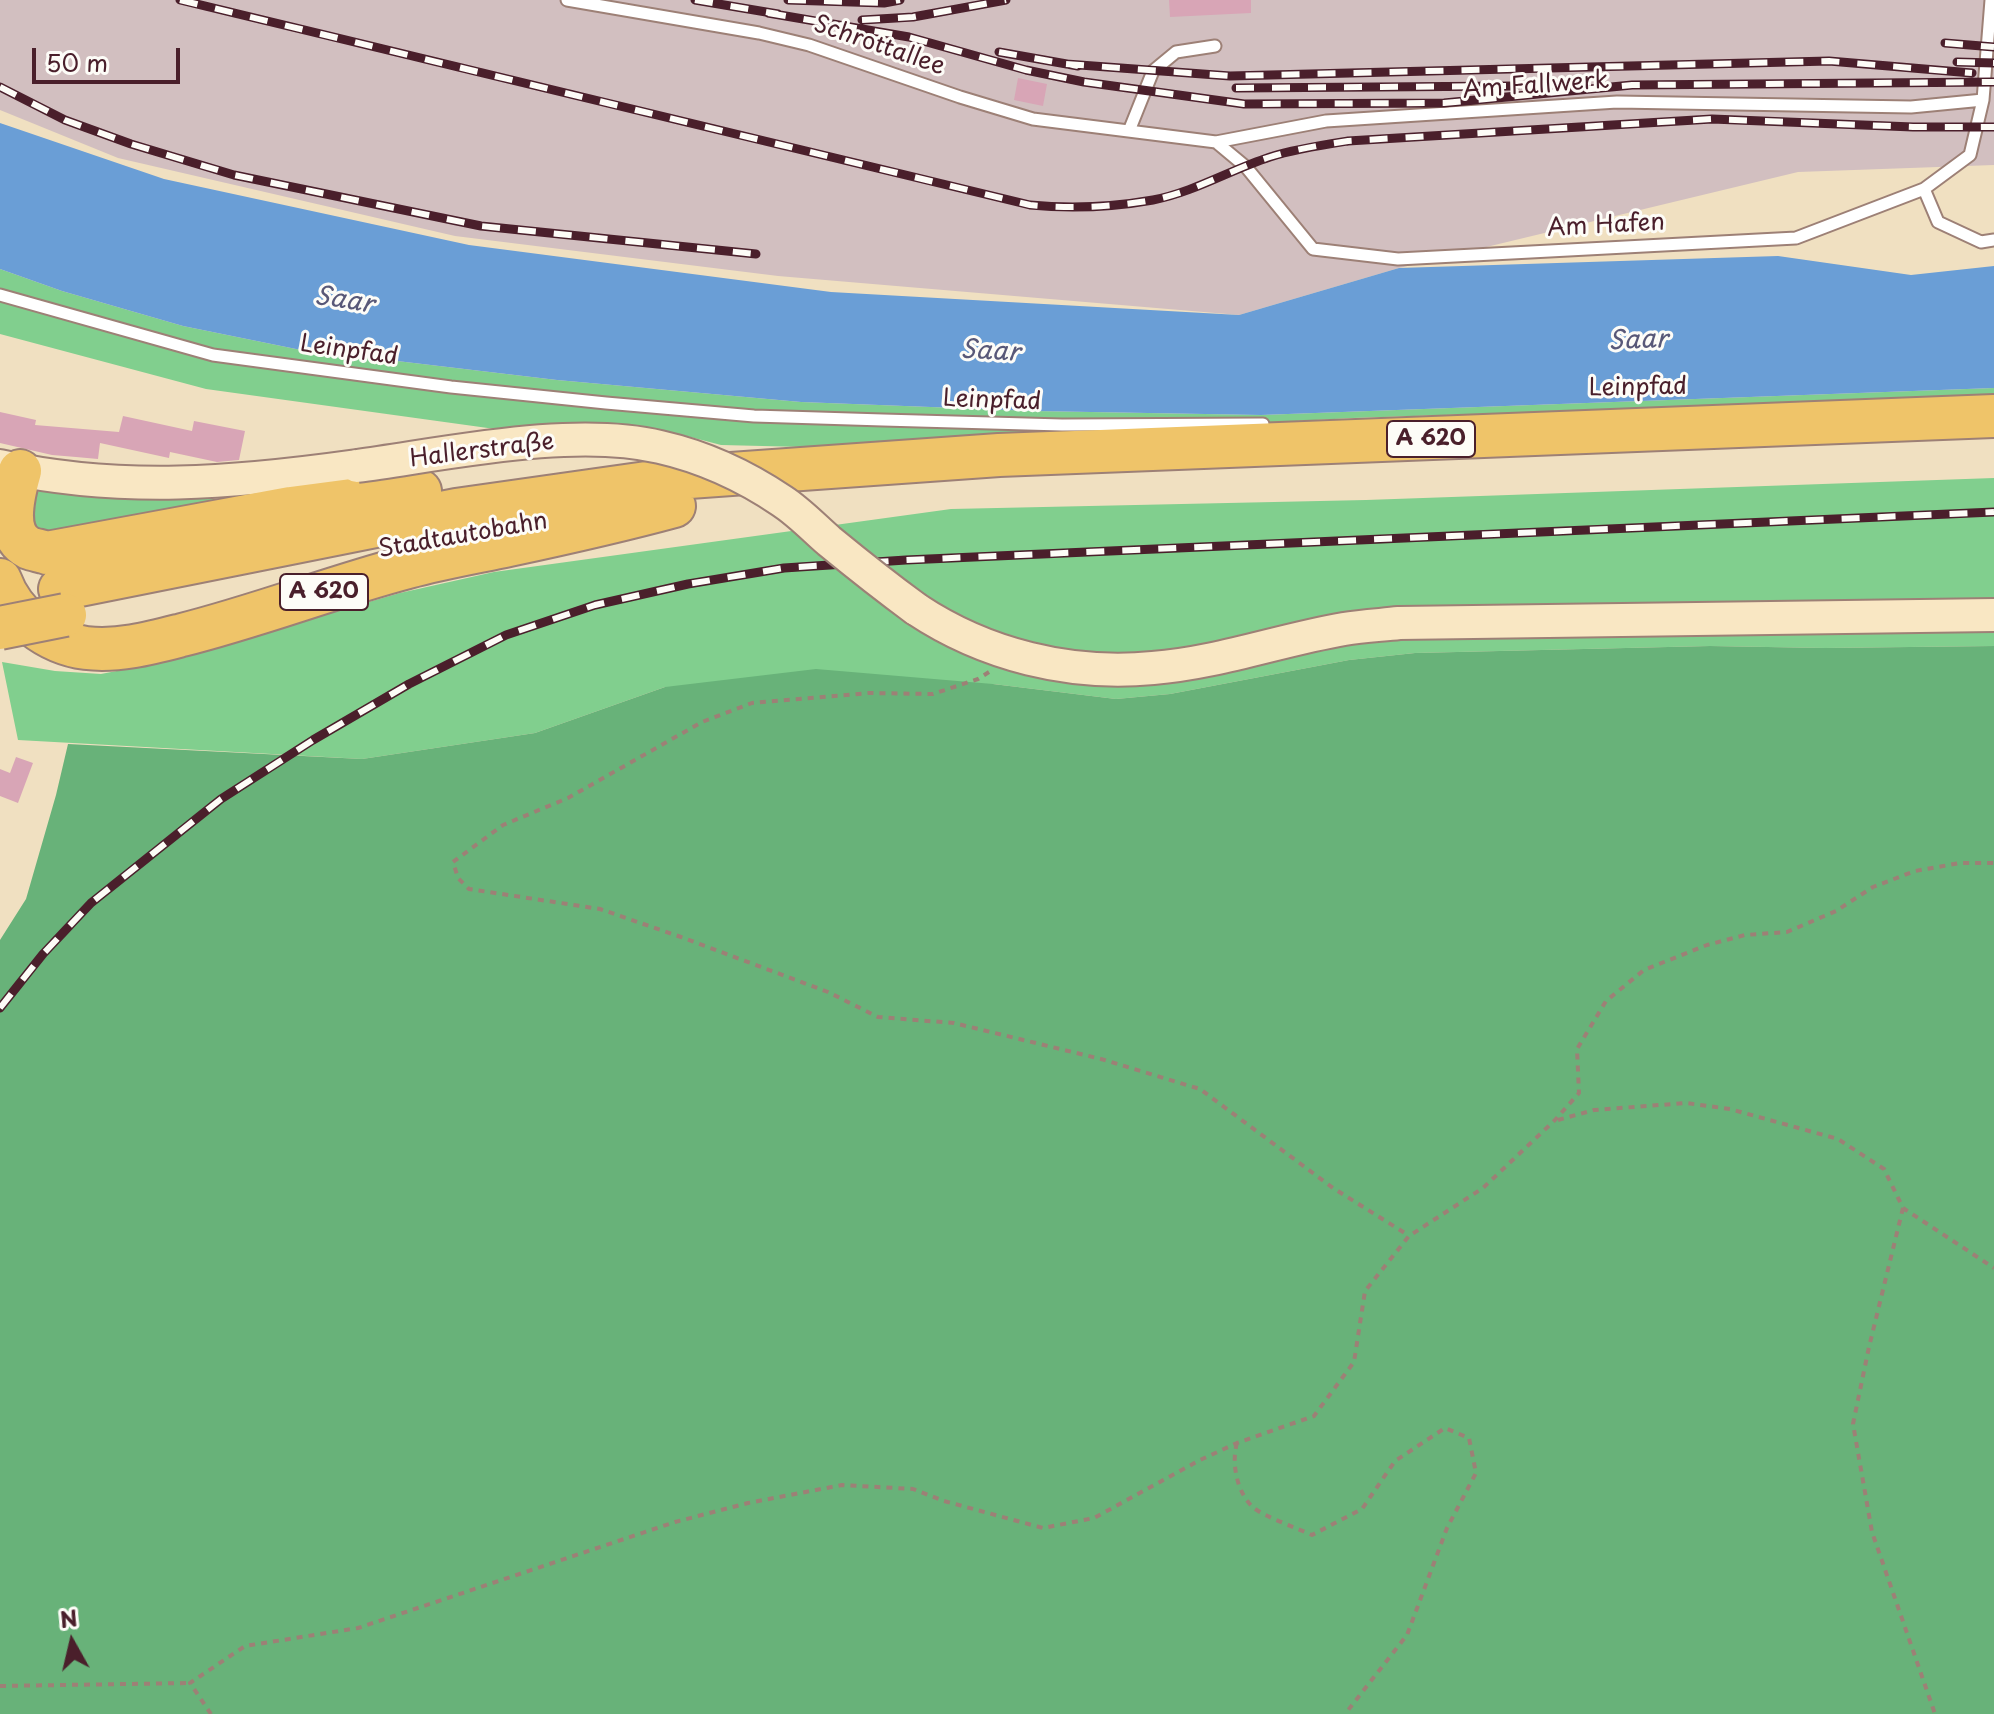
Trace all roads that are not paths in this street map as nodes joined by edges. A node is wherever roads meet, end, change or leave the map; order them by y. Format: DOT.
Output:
graph roads {
  1 [pos="567,0"];
  2 [pos="1991,0"];
  3 [pos="1215,46"];
  4 [pos="1983,100"];
  5 [pos="1129,131"];
  6 [pos="1216,142"];
  7 [pos="1924,189"];
  8 [pos="1994,240"];
  9 [pos="0,295"];
  10 [pos="1994,416"];
  11 [pos="1268,424"];
  12 [pos="1994,443"];
  13 [pos="10,468"];
  14 [pos="868,477"];
  15 [pos="682,492"];
  16 [pos="0,580"];
  17 [pos="0,601"];
  18 [pos="63,602"];
  19 [pos="1994,615"];
  20 [pos="0,628"];
  1 -- 5 [label="lane, Schrottallee"];
  2 -- 4 [label="lane"];
  3 -- 5 [label="lane"];
  4 -- 6 [label="lane, Am Fallwerk"];
  4 -- 7 [label="lane, Am Hafen"];
  5 -- 6 [label="lane, Am Fallwerk"];
  6 -- 7 [label="lane, Am Hafen"];
  7 -- 8 [label="lane"];
  9 -- 11 [label="lane, Leinpfad"];
  10 -- 14 [label="highway, A 620"];
  12 -- 14 [label="highway, A 620"];
  13 -- 15 [label="highway"];
  13 -- 19 [label="street, Hallerstraße, bridge"];
  14 -- 15 [label="highway, A 620"];
  14 -- 15 [label="highway, Stadtautobahn / A 620"];
  15 -- 16 [label="highway, A 620"];
  15 -- 18 [label="highway, Stadtautobahn / A 620"];
  17 -- 18 [label="highway, A 620"];
  18 -- 20 [label="highway, Stadtautobahn / A 620, bridge"];
}
